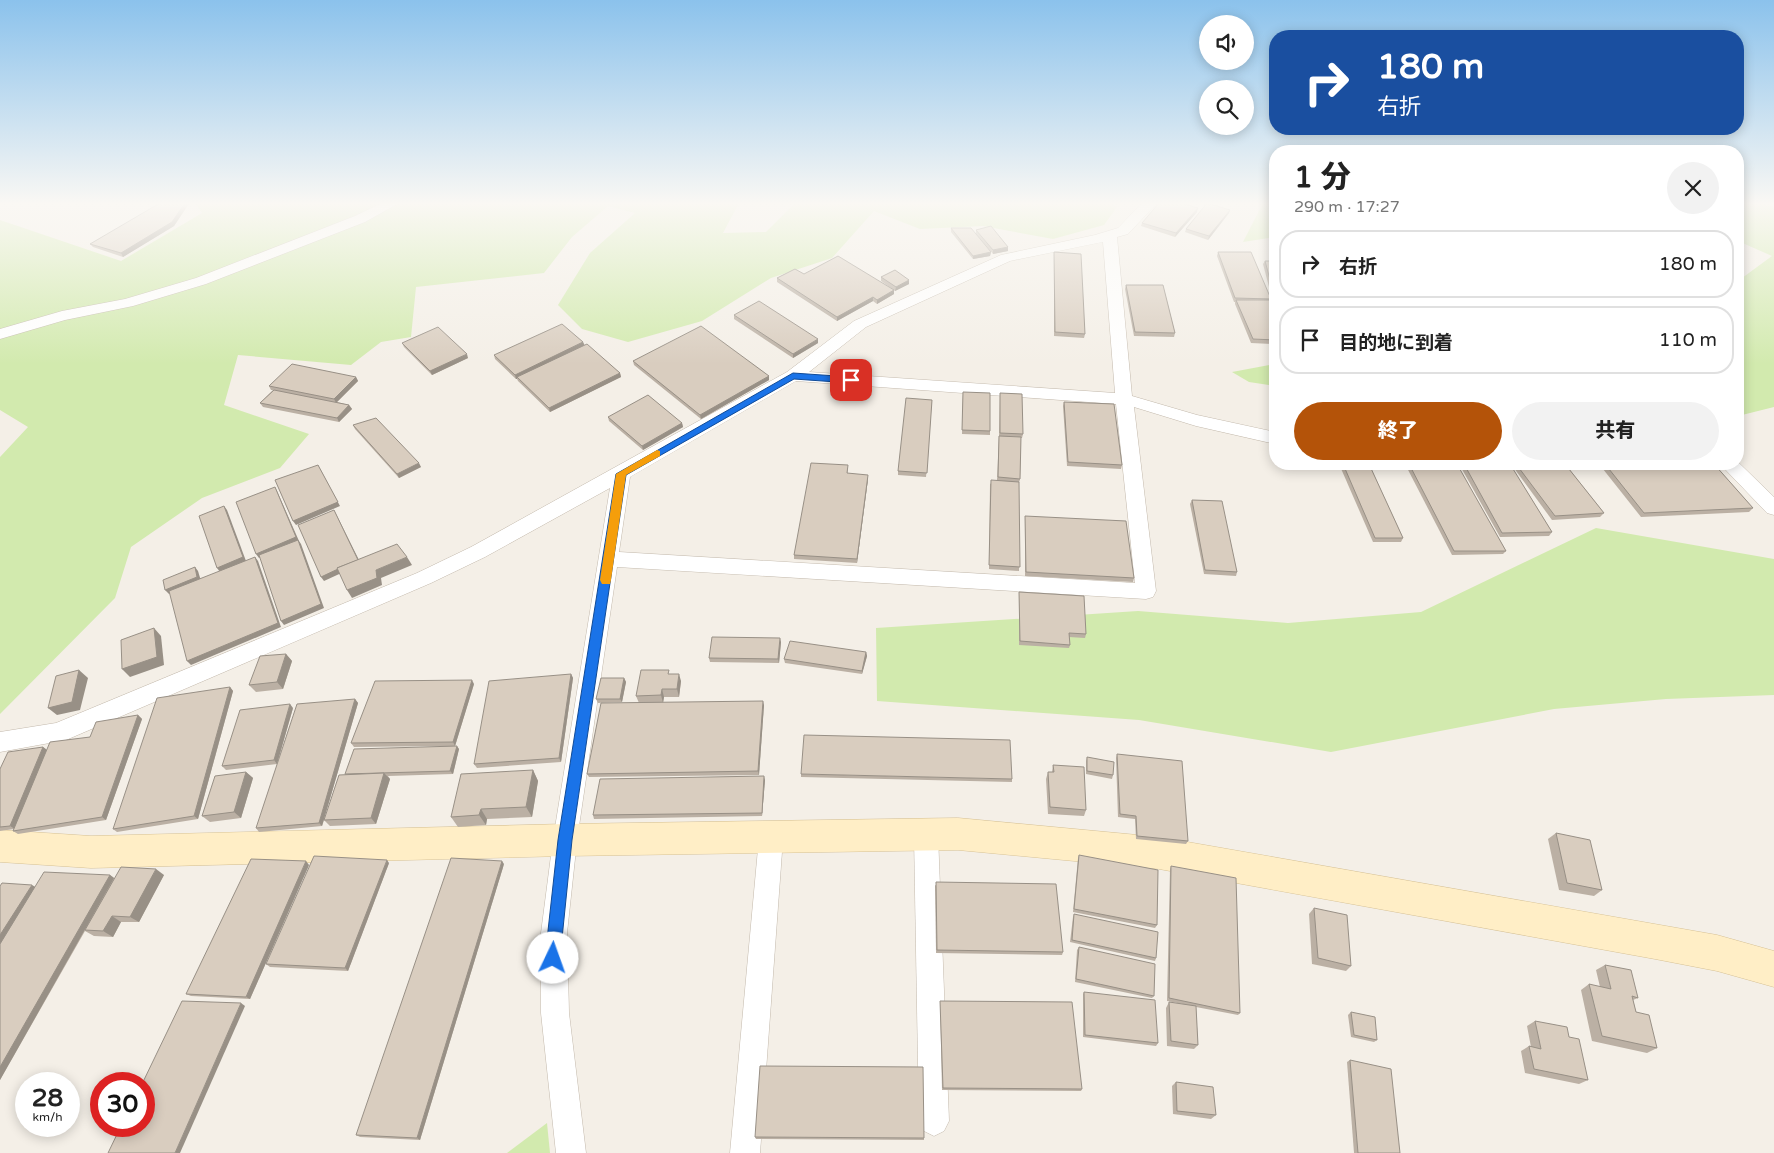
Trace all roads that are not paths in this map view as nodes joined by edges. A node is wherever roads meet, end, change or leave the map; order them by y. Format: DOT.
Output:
graph roads {
  1 [pos="262,257"];
  2 [pos="1014,257"];
  3 [pos="1112,257"];
  4 [pos="0,334"];
  5 [pos="793,376"];
  6 [pos="1124,399"];
  7 [pos="1269,437"];
  8 [pos="1735,470"];
  9 [pos="621,474"];
  10 [pos="1774,508"];
  11 [pos="609,559"];
  12 [pos="0,742"];
  13 [pos="926,835"];
  14 [pos="771,838"];
  15 [pos="565,840"];
  16 [pos="0,846"];
  17 [pos="1774,969"];
  18 [pos="934,1122"];
  19 [pos="572,1153"];
  20 [pos="745,1153"];
  1 -- 4 [label="street"];
  2 -- 5 [label="street"];
  3 -- 6 [label="street"];
  5 -- 6 [label="street"];
  5 -- 9 [label="street"];
  6 -- 7 [label="street"];
  6 -- 11 [label="street"];
  8 -- 10 [label="street"];
  9 -- 11 [label="street"];
  9 -- 12 [label="street"];
  11 -- 15 [label="street"];
  13 -- 14 [label="street"];
  13 -- 17 [label="street"];
  13 -- 18 [label="street"];
  14 -- 15 [label="street"];
  14 -- 20 [label="street"];
  15 -- 16 [label="street"];
  15 -- 19 [label="street"];
}
